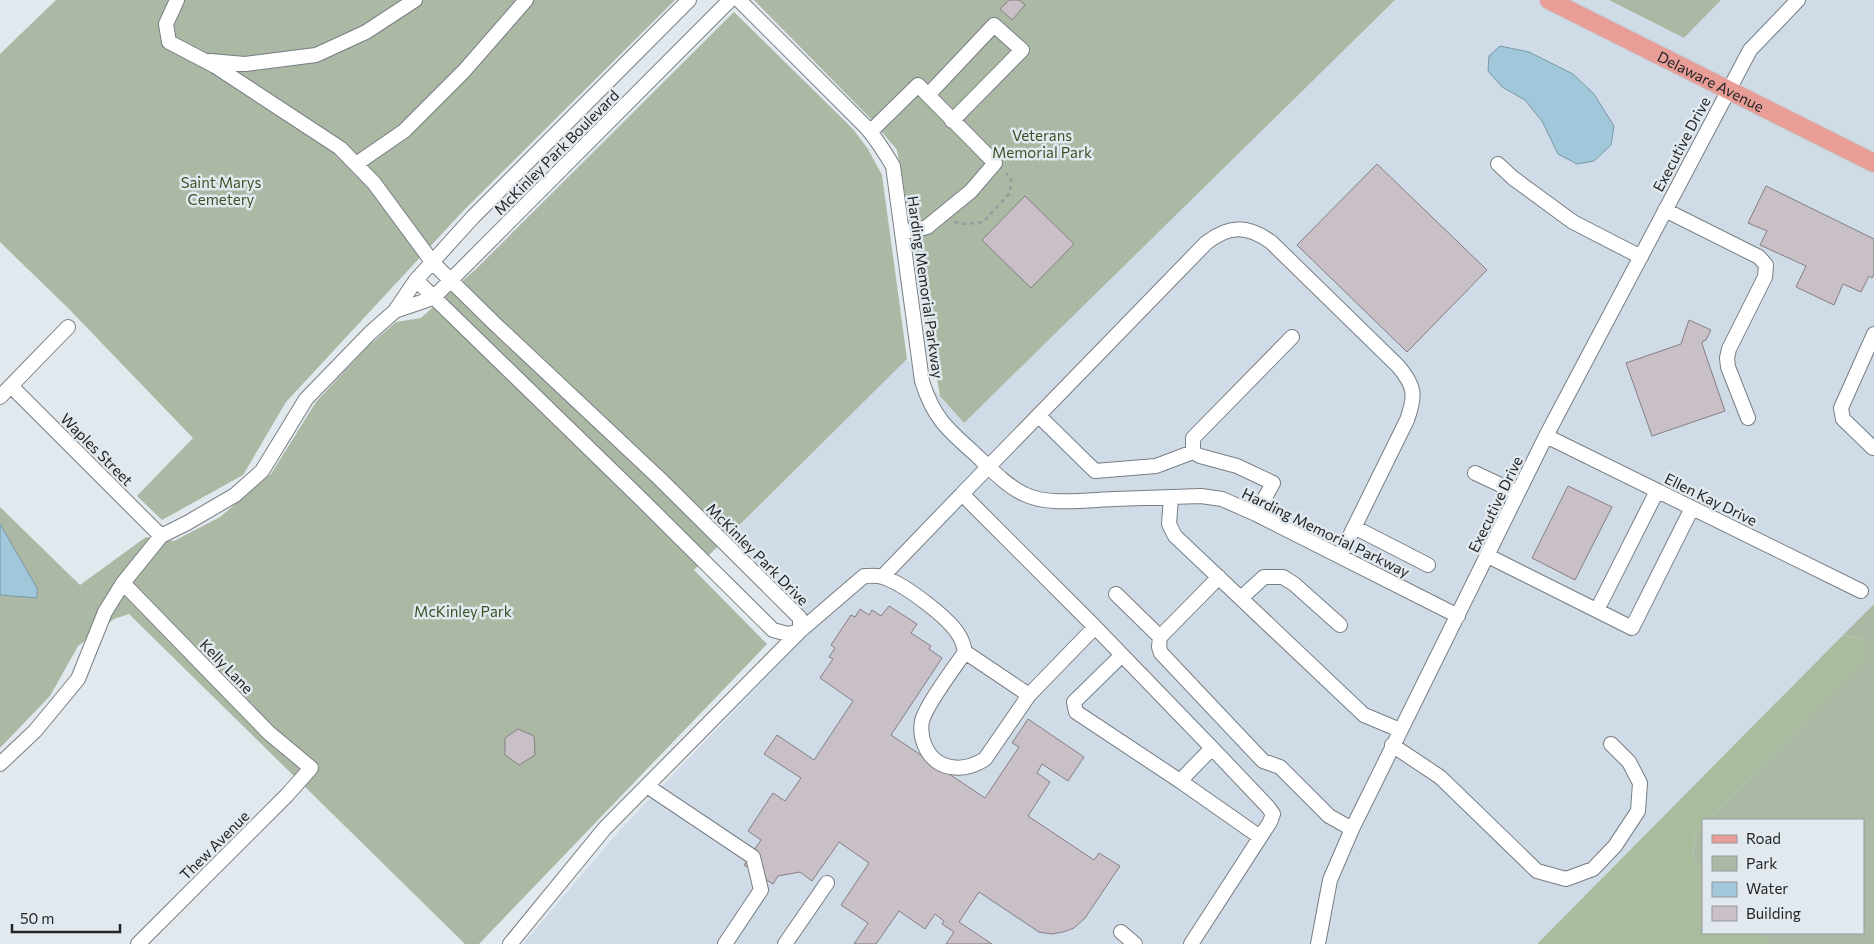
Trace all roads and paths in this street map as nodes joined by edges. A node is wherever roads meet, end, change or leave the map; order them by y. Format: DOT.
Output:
graph roads {
  1 [pos="176,0"];
  2 [pos="415,0"];
  3 [pos="526,0"];
  4 [pos="689,0"];
  5 [pos="730,0"];
  6 [pos="739,0"];
  7 [pos="1549,0"];
  8 [pos="1798,0"];
  9 [pos="204,60"];
  10 [pos="1728,90"];
  11 [pos="928,94"];
  12 [pos="952,120"];
  13 [pos="870,132"];
  14 [pos="996,163"];
  15 [pos="1874,163"];
  16 [pos="356,164"];
  17 [pos="1498,164"];
  18 [pos="1665,210"];
  19 [pos="938,218"];
  20 [pos="902,233"];
  21 [pos="1640,257"];
  22 [pos="433,263"];
  23 [pos="416,280"];
  24 [pos="450,280"];
  25 [pos="433,298"];
  26 [pos="395,311"];
  27 [pos="68,327"];
  28 [pos="1874,334"];
  29 [pos="1292,337"];
  30 [pos="11,386"];
  31 [pos="0,397"];
  32 [pos="1039,416"];
  33 [pos="1748,418"];
  34 [pos="1546,436"];
  35 [pos="1874,448"];
  36 [pos="1193,452"];
  37 [pos="989,467"];
  38 [pos="1475,473"];
  39 [pos="1657,491"];
  40 [pos="1518,493"];
  41 [pos="962,494"];
  42 [pos="1172,497"];
  43 [pos="1692,508"];
  44 [pos="1256,514"];
  45 [pos="1354,527"];
  46 [pos="161,536"];
  47 [pos="1340,556"];
  48 [pos="1488,556"];
  49 [pos="1428,565"];
  50 [pos="882,577"];
  51 [pos="1219,577"];
  52 [pos="123,583"];
  53 [pos="1861,591"];
  54 [pos="1116,594"];
  55 [pos="1241,598"];
  56 [pos="1597,610"];
  57 [pos="1458,616"];
  58 [pos="1340,625"];
  59 [pos="1095,627"];
  60 [pos="800,631"];
  61 [pos="1160,637"];
  62 [pos="965,652"];
  63 [pos="1122,655"];
  64 [pos="1029,695"];
  65 [pos="1400,730"];
  66 [pos="1611,744"];
  67 [pos="1392,745"];
  68 [pos="1212,748"];
  69 [pos="0,764"];
  70 [pos="311,768"];
  71 [pos="1180,781"];
  72 [pos="647,786"];
  73 [pos="1352,829"];
  74 [pos="1260,837"];
  75 [pos="827,883"];
  76 [pos="1121,932"];
  77 [pos="138,944"];
  78 [pos="510,944"];
  79 [pos="725,944"];
  80 [pos="785,944"];
  81 [pos="1135,944"];
  82 [pos="1191,944"];
  83 [pos="1318,944"];
  1 -- 9 [label="street, McKinley Park Drive"];
  2 -- 9 [label="street"];
  3 -- 16 [label="street"];
  4 -- 22 [label="street, McKinley Park Boulevard"];
  5 -- 24 [label="street, McKinley Park Boulevard"];
  6 -- 13 [label="street, Harding Memorial Parkway"];
  7 -- 10 [label="main road, Delaware Avenue"];
  8 -- 10 [label="street, Executive Drive"];
  9 -- 16 [label="street, McKinley Park Drive"];
  10 -- 15 [label="main road, Delaware Avenue"];
  10 -- 18 [label="street, Executive Drive"];
  11 -- 12 [label="street"];
  11 -- 12 [label="street"];
  11 -- 13 [label="street"];
  12 -- 14 [label="street"];
  13 -- 20 [label="street, Harding Memorial Parkway"];
  14 -- 19 [label="street"];
  14 -- 19 [label="path"];
  16 -- 22 [label="street, McKinley Park Drive"];
  17 -- 21 [label="street"];
  18 -- 21 [label="street, Executive Drive"];
  18 -- 33 [label="street"];
  19 -- 20 [label="street"];
  20 -- 37 [label="street, Harding Memorial Parkway"];
  21 -- 34 [label="street, Executive Drive"];
  22 -- 23 [label="street, McKinley Park Boulevard"];
  22 -- 24 [label="street, McKinley Park Drive"];
  23 -- 25 [label="street"];
  23 -- 26 [label="street, McKinley Park Boulevard"];
  24 -- 25 [label="street, McKinley Park Boulevard"];
  24 -- 60 [label="street, McKinley Park Drive"];
  25 -- 26 [label="street, McKinley Park Boulevard"];
  25 -- 60 [label="street"];
  26 -- 46 [label="street, McKinley Park Boulevard"];
  27 -- 30 [label="street"];
  28 -- 35 [label="street"];
  29 -- 36 [label="street"];
  30 -- 31 [label="street"];
  30 -- 46 [label="street, Waples Street"];
  32 -- 36 [label="street"];
  32 -- 37 [label="street"];
  32 -- 45 [label="street"];
  34 -- 39 [label="street, Ellen Kay Drive"];
  34 -- 40 [label="street, Executive Drive"];
  36 -- 44 [label="street"];
  37 -- 41 [label="street"];
  37 -- 42 [label="street, Harding Memorial Parkway"];
  38 -- 40 [label="street"];
  39 -- 43 [label="street, Ellen Kay Drive"];
  39 -- 56 [label="street"];
  40 -- 48 [label="street, Executive Drive"];
  41 -- 50 [label="street"];
  41 -- 59 [label="street"];
  42 -- 44 [label="street, Harding Memorial Parkway"];
  42 -- 51 [label="street"];
  43 -- 53 [label="street, Ellen Kay Drive"];
  43 -- 56 [label="street"];
  44 -- 47 [label="street, Harding Memorial Parkway"];
  45 -- 47 [label="street"];
  45 -- 49 [label="street"];
  46 -- 52 [label="street, McKinley Park Boulevard"];
  47 -- 57 [label="street, Harding Memorial Parkway"];
  48 -- 56 [label="street"];
  48 -- 57 [label="street, Executive Drive"];
  50 -- 60 [label="street"];
  50 -- 62 [label="street"];
  51 -- 55 [label="street"];
  51 -- 61 [label="street"];
  52 -- 69 [label="street, McKinley Park Boulevard"];
  52 -- 70 [label="street, Kelly Lane"];
  54 -- 61 [label="street"];
  55 -- 58 [label="street"];
  55 -- 65 [label="street"];
  57 -- 65 [label="street, Executive Drive"];
  59 -- 63 [label="street"];
  59 -- 64 [label="street"];
  60 -- 72 [label="street"];
  61 -- 73 [label="street"];
  62 -- 64 [label="street"];
  62 -- 64 [label="street"];
  63 -- 68 [label="street"];
  63 -- 71 [label="street"];
  65 -- 67 [label="street, Executive Drive"];
  66 -- 67 [label="street"];
  67 -- 73 [label="street, Executive Drive"];
  68 -- 71 [label="street"];
  68 -- 74 [label="street"];
  70 -- 77 [label="street, Thew Avenue"];
  71 -- 74 [label="street"];
  72 -- 78 [label="street"];
  72 -- 79 [label="street"];
  73 -- 83 [label="street, Executive Drive"];
  74 -- 82 [label="street"];
  75 -- 80 [label="street"];
  76 -- 81 [label="street"];
}
